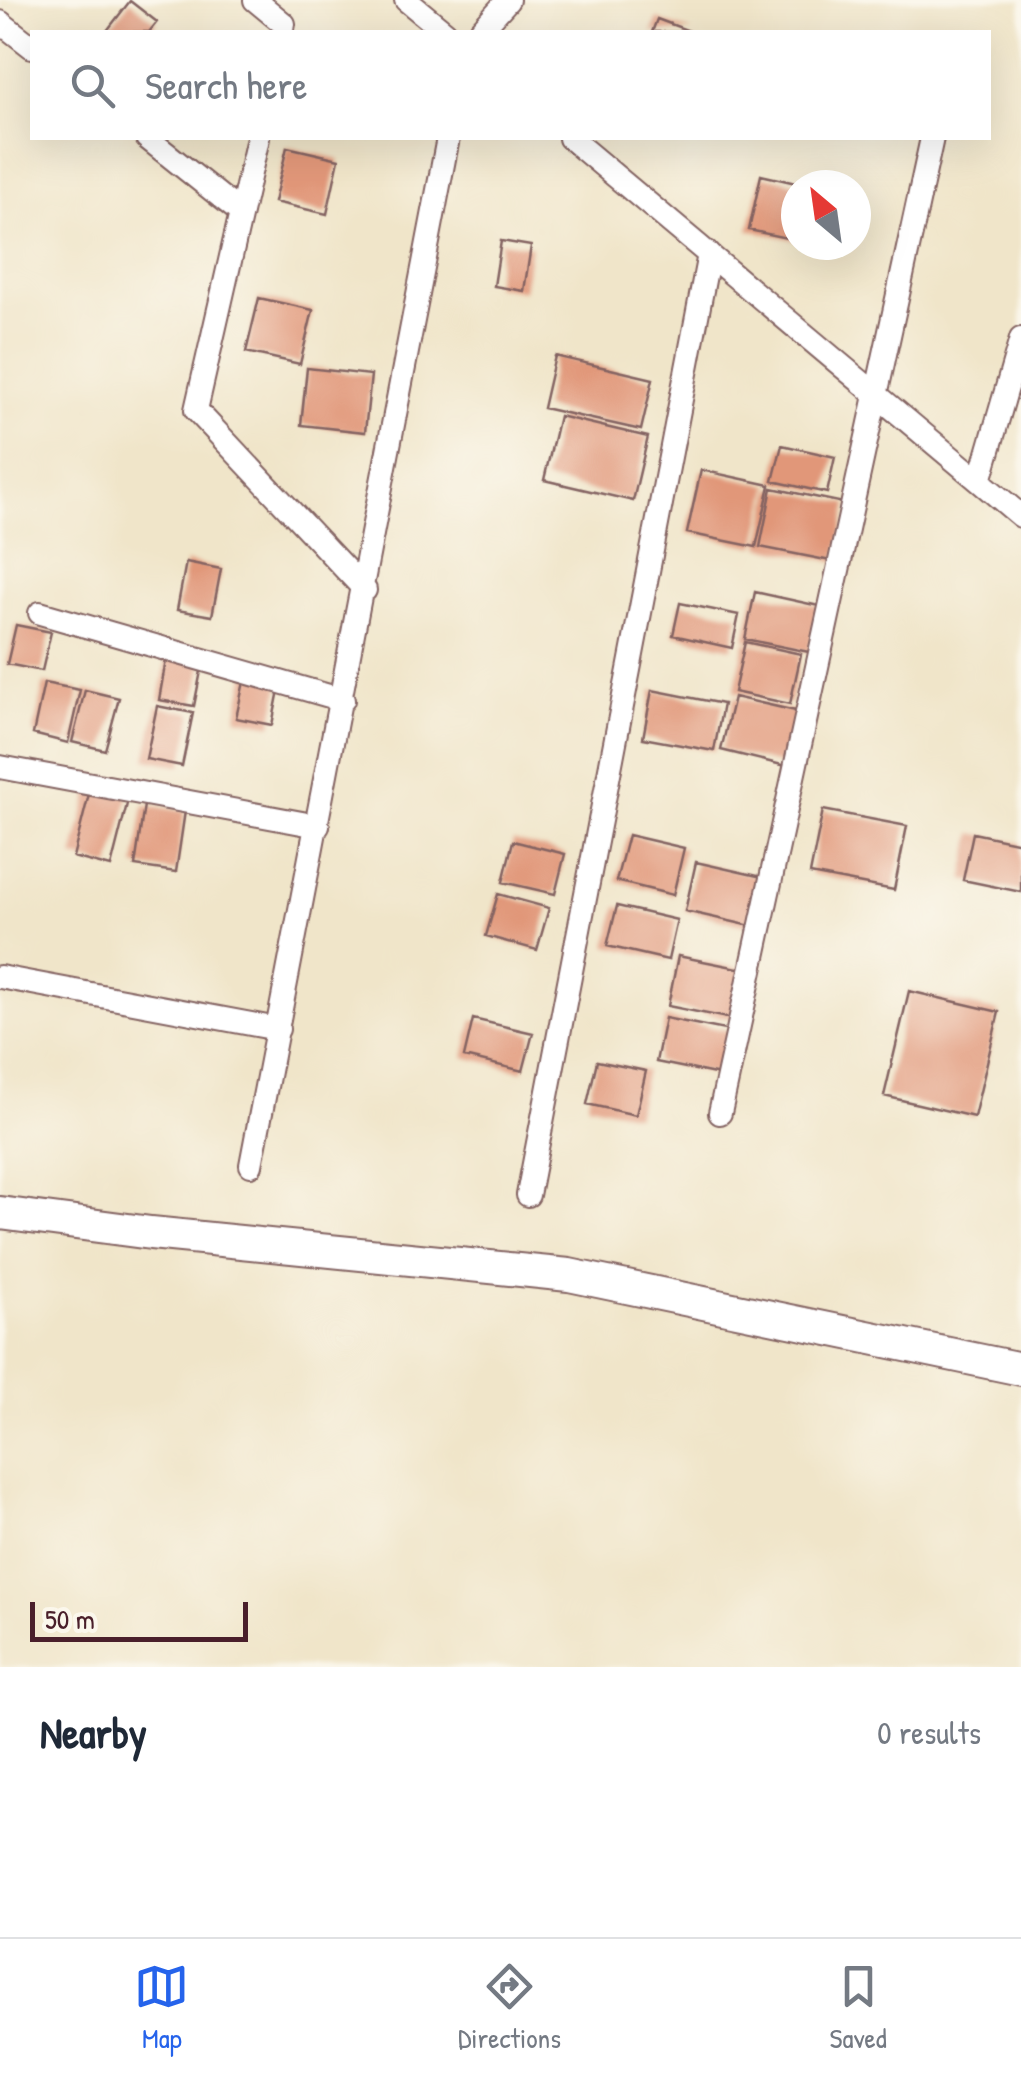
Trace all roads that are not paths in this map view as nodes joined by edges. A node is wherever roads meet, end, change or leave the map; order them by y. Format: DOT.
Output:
graph roads {
  1 [pos="255,0"];
  2 [pos="289,0"];
  3 [pos="406,0"];
  4 [pos="508,0"];
  5 [pos="0,22"];
  6 [pos="283,28"];
  7 [pos="443,30"];
  8 [pos="481,30"];
  9 [pos="30,45"];
  10 [pos="149,140"];
  11 [pos="258,140"];
  12 [pos="448,140"];
  13 [pos="572,140"];
  14 [pos="932,140"];
  15 [pos="240,213"];
  16 [pos="708,254"];
  17 [pos="1021,339"];
  18 [pos="874,392"];
  19 [pos="980,482"];
  20 [pos="1021,516"];
  21 [pos="364,590"];
  22 [pos="40,613"];
  23 [pos="343,700"];
  24 [pos="0,767"];
  25 [pos="318,826"];
  26 [pos="0,977"];
  27 [pos="278,1029"];
  28 [pos="720,1114"];
  29 [pos="251,1165"];
  30 [pos="528,1195"];
  31 [pos="0,1213"];
  32 [pos="1021,1369"];
  1 -- 6 [label="street"];
  2 -- 6 [label="street"];
  3 -- 7 [label="street"];
  4 -- 8 [label="street"];
  5 -- 9 [label="street"];
  10 -- 15 [label="street"];
  11 -- 15 [label="street"];
  12 -- 21 [label="street"];
  13 -- 16 [label="street"];
  14 -- 18 [label="street"];
  15 -- 21 [label="street"];
  16 -- 18 [label="street"];
  16 -- 30 [label="street"];
  17 -- 19 [label="street"];
  18 -- 19 [label="street"];
  18 -- 28 [label="street"];
  19 -- 20 [label="street"];
  21 -- 23 [label="street"];
  22 -- 23 [label="street"];
  23 -- 25 [label="street"];
  24 -- 25 [label="street"];
  25 -- 27 [label="street"];
  26 -- 27 [label="street"];
  27 -- 29 [label="street"];
  31 -- 32 [label="main road"];
}
